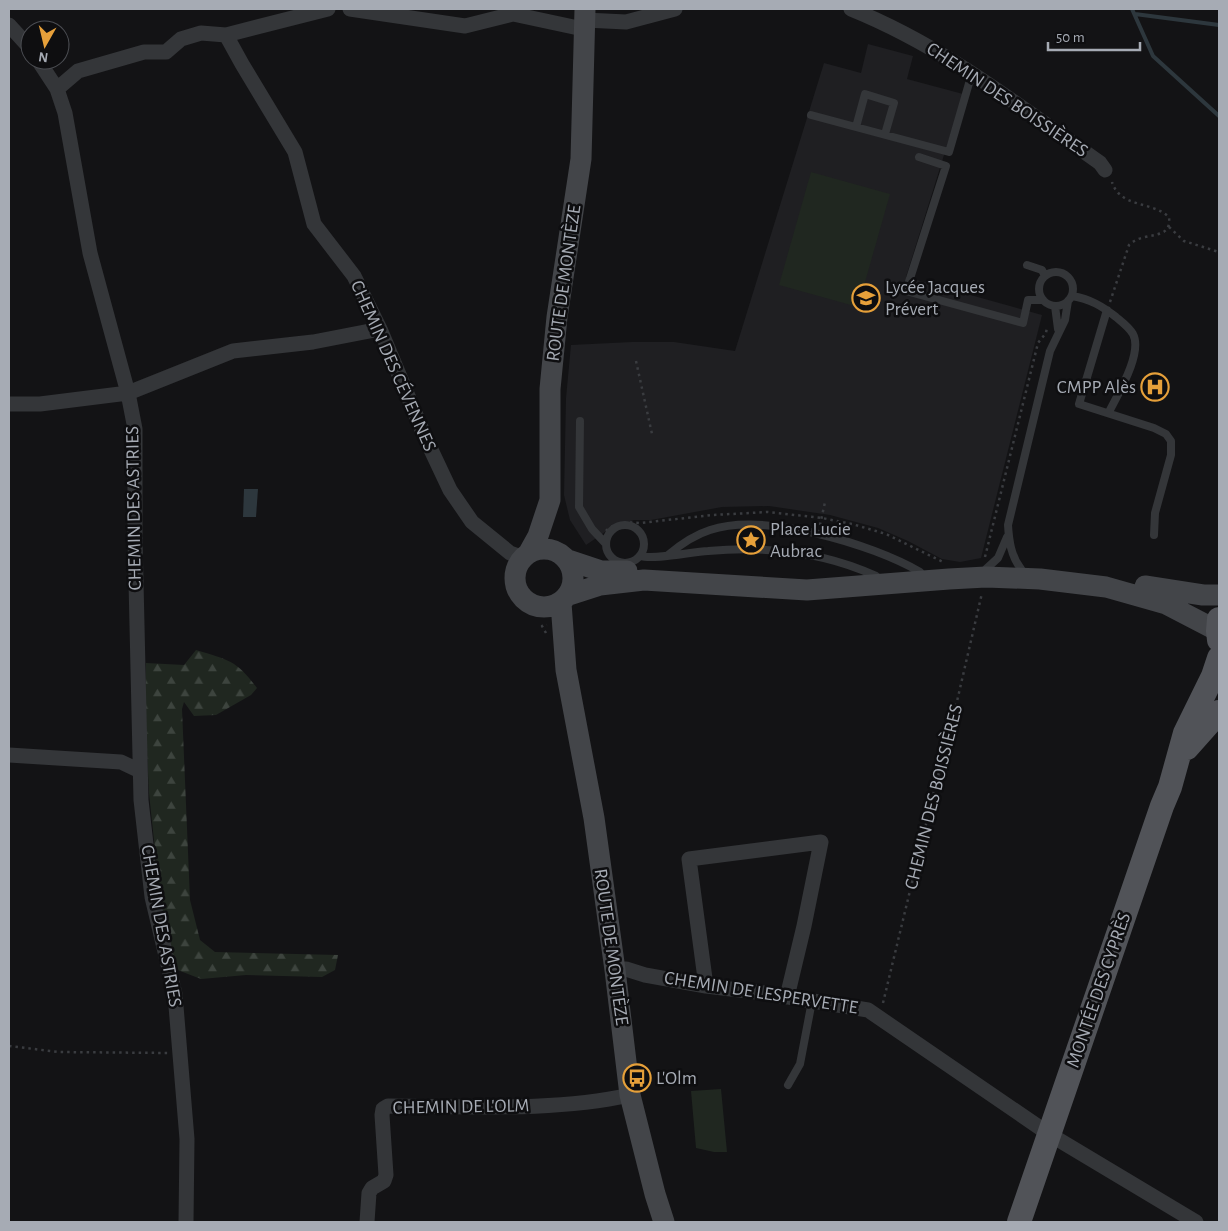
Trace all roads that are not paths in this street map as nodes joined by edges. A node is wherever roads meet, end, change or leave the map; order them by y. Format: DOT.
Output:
graph roads {
  1 [pos="328,9"];
  2 [pos="350,9"];
  3 [pos="675,9"];
  4 [pos="851,9"];
  5 [pos="585,19"];
  6 [pos="9,25"];
  7 [pos="226,35"];
  8 [pos="20,37"];
  9 [pos="45,70"];
  10 [pos="972,73"];
  11 [pos="57,89"];
  12 [pos="811,115"];
  13 [pos="856,127"];
  14 [pos="885,134"];
  15 [pos="919,157"];
  16 [pos="1105,170"];
  17 [pos="1027,265"];
  18 [pos="1045,276"];
  19 [pos="1070,299"];
  20 [pos="1043,300"];
  21 [pos="1055,306"];
  22 [pos="1107,310"];
  23 [pos="380,329"];
  24 [pos="1058,331"];
  25 [pos="128,393"];
  26 [pos="9,404"];
  27 [pos="1109,412"];
  28 [pos="580,421"];
  29 [pos="550,500"];
  30 [pos="1008,532"];
  31 [pos="1154,535"];
  32 [pos="606,544"];
  33 [pos="668,555"];
  34 [pos="640,556"];
  35 [pos="563,557"];
  36 [pos="520,558"];
  37 [pos="609,567"];
  38 [pos="985,569"];
  39 [pos="1021,569"];
  40 [pos="920,572"];
  41 [pos="876,576"];
  42 [pos="1219,595"];
  43 [pos="565,599"];
  44 [pos="539,607"];
  45 [pos="1219,630"];
  46 [pos="1219,658"];
  47 [pos="566,670"];
  48 [pos="1219,712"];
  49 [pos="9,755"];
  50 [pos="1180,757"];
  51 [pos="140,770"];
  52 [pos="615,970"];
  53 [pos="706,986"];
  54 [pos="787,997"];
  55 [pos="812,1001"];
  56 [pos="788,1085"];
  57 [pos="630,1095"];
  58 [pos="1049,1134"];
  59 [pos="186,1222"];
  60 [pos="366,1222"];
  61 [pos="664,1222"];
  62 [pos="1019,1222"];
  63 [pos="1196,1222"];
  1 -- 7 [label="street"];
  2 -- 5 [label="street"];
  3 -- 5 [label="street"];
  4 -- 10 [label="street, CHEMIN DES BOISSIÈRES"];
  5 -- 29 [label="street, ROUTE DE MONTÈZE"];
  6 -- 8 [label="street"];
  7 -- 11 [label="street"];
  7 -- 23 [label="street, CHEMIN DES CÉVENNES"];
  9 -- 11 [label="street, CHEMIN DES ASTRIES"];
  10 -- 14 [label="lane"];
  10 -- 16 [label="street, CHEMIN DES BOISSIÈRES"];
  11 -- 25 [label="street, CHEMIN DES ASTRIES"];
  12 -- 13 [label="lane"];
  13 -- 14 [label="lane"];
  13 -- 14 [label="lane"];
  15 -- 20 [label="lane"];
  17 -- 18 [label="lane"];
  18 -- 19 [label="lane"];
  18 -- 20 [label="lane"];
  19 -- 21 [label="lane"];
  19 -- 22 [label="lane"];
  19 -- 24 [label="lane"];
  20 -- 21 [label="lane"];
  21 -- 24 [label="lane"];
  22 -- 27 [label="lane"];
  22 -- 27 [label="lane"];
  23 -- 25 [label="street"];
  23 -- 36 [label="street, CHEMIN DES CÉVENNES"];
  24 -- 30 [label="lane"];
  25 -- 26 [label="street"];
  25 -- 51 [label="street, CHEMIN DES ASTRIES"];
  27 -- 31 [label="lane"];
  28 -- 32 [label="lane"];
  29 -- 35 [label="street"];
  29 -- 36 [label="street, ROUTE DE MONTÈZE"];
  30 -- 38 [label="lane"];
  30 -- 39 [label="lane"];
  32 -- 34 [label="lane"];
  32 -- 37 [label="lane"];
  33 -- 34 [label="lane"];
  33 -- 40 [label="lane"];
  33 -- 41 [label="lane"];
  34 -- 37 [label="lane"];
  35 -- 36 [label="street"];
  35 -- 37 [label="street"];
  35 -- 43 [label="street"];
  36 -- 44 [label="street"];
  37 -- 41 [label="street"];
  38 -- 39 [label="street"];
  38 -- 40 [label="street"];
  38 -- 43 [label="street"];
  38 -- 45 [label="street"];
  39 -- 42 [label="street"];
  40 -- 41 [label="street"];
  43 -- 44 [label="street"];
  43 -- 47 [label="street, ROUTE DE MONTÈZE"];
  44 -- 47 [label="street, ROUTE DE MONTÈZE"];
  46 -- 50 [label="main road, MONTÉE DES CYPRÈS"];
  47 -- 52 [label="street, ROUTE DE MONTÈZE"];
  48 -- 50 [label="main road, MONTÉE DES CYPRÈS"];
  49 -- 51 [label="street"];
  50 -- 58 [label="main road, MONTÉE DES CYPRÈS"];
  51 -- 59 [label="street, CHEMIN DES ASTRIES"];
  52 -- 53 [label="street, CHEMIN DE LESPERVETTE"];
  52 -- 57 [label="street, ROUTE DE MONTÈZE"];
  53 -- 54 [label="street, CHEMIN DE LESPERVETTE"];
  53 -- 54 [label="street"];
  54 -- 55 [label="street, CHEMIN DE LESPERVETTE"];
  55 -- 56 [label="lane"];
  55 -- 58 [label="street, CHEMIN DE LESPERVETTE"];
  57 -- 60 [label="street, CHEMIN DE L'OLM"];
  57 -- 61 [label="street, ROUTE DE MONTÈZE"];
  58 -- 62 [label="main road, MONTÉE DES CYPRÈS"];
  58 -- 63 [label="street, CHEMIN DE LESPERVETTE"];
}
